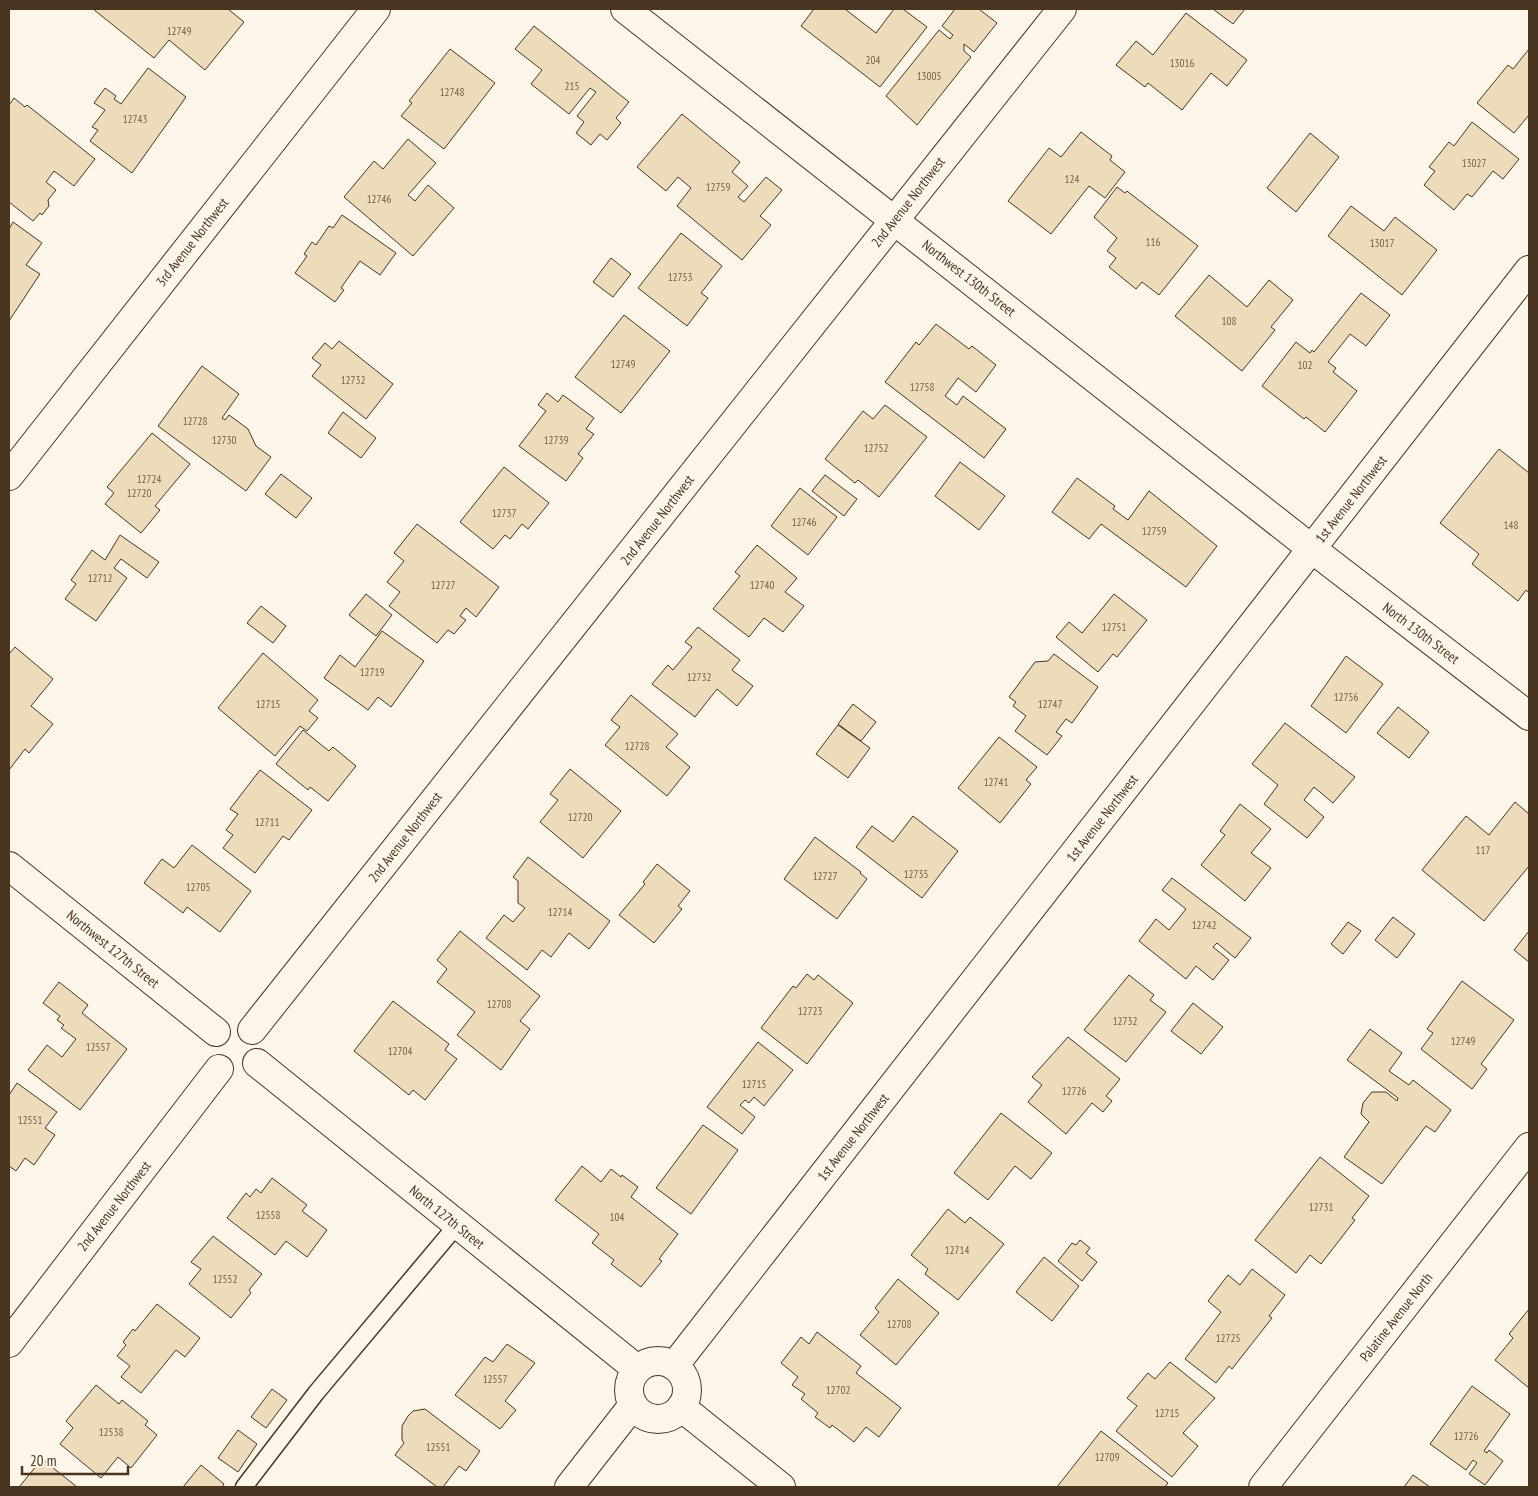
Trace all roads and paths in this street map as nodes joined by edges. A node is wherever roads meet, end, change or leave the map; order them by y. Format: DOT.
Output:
graph roads {
  1 [pos="376,9"];
  2 [pos="625,9"];
  3 [pos="1062,9"];
  4 [pos="895,219"];
  5 [pos="1529,270"];
  6 [pos="9,476"];
  7 [pos="1312,549"];
  8 [pos="1529,716"];
  9 [pos="9,866"];
  10 [pos="252,1030"];
  11 [pos="216,1032"];
  12 [pos="257,1064"];
  13 [pos="219,1069"];
  14 [pos="1529,1147"];
  15 [pos="457,1225"];
  16 [pos="9,1343"];
  17 [pos="674,1366"];
  18 [pos="637,1369"];
  19 [pos="633,1405"];
  20 [pos="681,1407"];
  21 [pos="244,1487"];
  22 [pos="569,1487"];
  23 [pos="781,1487"];
  24 [pos="1263,1487"];
  1 -- 6 [label="street, 3rd Avenue Northwest"];
  2 -- 4 [label="street, Northwest 130th Street"];
  3 -- 4 [label="street, 2nd Avenue Northwest"];
  4 -- 7 [label="street, Northwest 130th Street"];
  4 -- 10 [label="street, 2nd Avenue Northwest"];
  5 -- 7 [label="street, 1st Avenue Northwest"];
  7 -- 8 [label="street, North 130th Street"];
  7 -- 17 [label="street, 1st Avenue Northwest"];
  9 -- 11 [label="street, Northwest 127th Street"];
  10 -- 11 [label="street"];
  10 -- 12 [label="street"];
  11 -- 13 [label="street"];
  12 -- 13 [label="street"];
  12 -- 15 [label="street, North 127th Street"];
  13 -- 16 [label="street, 2nd Avenue Northwest"];
  14 -- 24 [label="street, Palatine Avenue North"];
  15 -- 18 [label="street, North 127th Street"];
  15 -- 21 [label="lane"];
  17 -- 18 [label="street"];
  17 -- 20 [label="street"];
  18 -- 19 [label="street"];
  19 -- 20 [label="street"];
  19 -- 22 [label="street"];
  20 -- 23 [label="street"];
}
